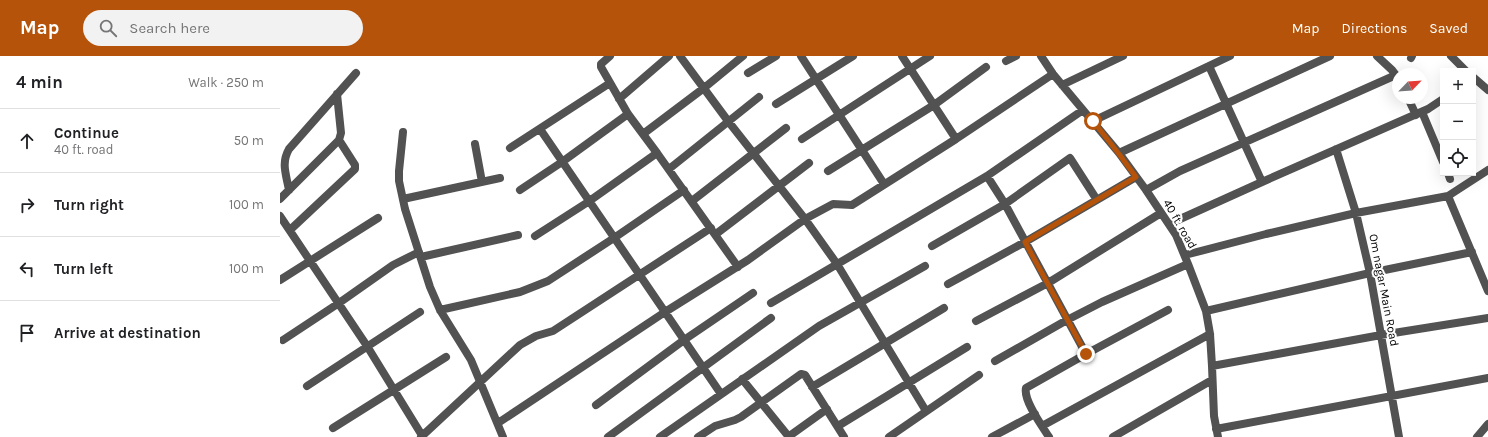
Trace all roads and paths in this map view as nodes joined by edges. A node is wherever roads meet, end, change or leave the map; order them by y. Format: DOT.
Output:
graph roads {
  1 [pos="610,56"];
  2 [pos="669,56"];
  3 [pos="680,56"];
  4 [pos="743,56"];
  5 [pos="776,56"];
  6 [pos="801,56"];
  7 [pos="853,56"];
  8 [pos="902,56"];
  9 [pos="930,56"];
  10 [pos="1016,56"];
  11 [pos="1041,56"];
  12 [pos="1123,56"];
  13 [pos="1230,56"];
  14 [pos="1330,56"];
  15 [pos="1377,56"];
  16 [pos="1452,57"];
  17 [pos="1006,61"];
  18 [pos="1209,66"];
  19 [pos="986,67"];
  20 [pos="1463,68"];
  21 [pos="910,69"];
  22 [pos="1392,71"];
  23 [pos="356,73"];
  24 [pos="748,73"];
  25 [pos="1053,74"];
  26 [pos="1392,78"];
  27 [pos="815,79"];
  28 [pos="1476,80"];
  29 [pos="610,83"];
  30 [pos="1062,85"];
  31 [pos="704,88"];
  32 [pos="1488,90"];
  33 [pos="337,94"];
  34 [pos="759,97"];
  35 [pos="619,99"];
  36 [pos="1440,101"];
  37 [pos="1227,103"];
  38 [pos="776,104"];
  39 [pos="1412,104"];
  40 [pos="934,105"];
  41 [pos="1083,110"];
  42 [pos="1419,113"];
  43 [pos="628,114"];
  44 [pos="838,115"];
  45 [pos="728,121"];
  46 [pos="1093,121"];
  47 [pos="786,128"];
  48 [pos="540,130"];
  49 [pos="402,132"];
  50 [pos="643,134"];
  51 [pos="802,139"];
  52 [pos="339,140"];
  53 [pos="956,140"];
  54 [pos="1245,143"];
  55 [pos="475,144"];
  56 [pos="510,148"];
  57 [pos="1336,149"];
  58 [pos="861,150"];
  59 [pos="657,153"];
  60 [pos="753,154"];
  61 [pos="1119,154"];
  62 [pos="1440,156"];
  63 [pos="562,162"];
  64 [pos="809,163"];
  65 [pos="669,168"];
  66 [pos="1488,170"];
  67 [pos="828,171"];
  68 [pos="987,176"];
  69 [pos="1136,177"];
  70 [pos="500,178"];
  71 [pos="482,182"];
  72 [pos="1262,182"];
  73 [pos="884,184"];
  74 [pos="779,186"];
  75 [pos="289,190"];
  76 [pos="520,190"];
  77 [pos="684,190"];
  78 [pos="1146,190"];
  79 [pos="1448,196"];
  80 [pos="280,199"];
  81 [pos="403,199"];
  82 [pos="1097,200"];
  83 [pos="692,201"];
  84 [pos="588,202"];
  85 [pos="1005,204"];
  86 [pos="1161,213"];
  87 [pos="1356,213"];
  88 [pos="280,216"];
  89 [pos="378,218"];
  90 [pos="805,219"];
  91 [pos="1169,224"];
  92 [pos="290,230"];
  93 [pos="714,231"];
  94 [pos="518,235"];
  95 [pos="535,236"];
  96 [pos="614,238"];
  97 [pos="1025,242"];
  98 [pos="932,246"];
  99 [pos="1472,252"];
  100 [pos="420,255"];
  101 [pos="1185,255"];
  102 [pos="311,260"];
  103 [pos="837,264"];
  104 [pos="1188,264"];
  105 [pos="925,266"];
  106 [pos="738,267"];
  107 [pos="1370,273"];
  108 [pos="640,275"];
  109 [pos="280,280"];
  110 [pos="1048,283"];
  111 [pos="948,284"];
  112 [pos="1488,291"];
  113 [pos="753,292"];
  114 [pos="339,303"];
  115 [pos="771,303"];
  116 [pos="861,303"];
  117 [pos="944,308"];
  118 [pos="440,310"];
  119 [pos="1168,310"];
  120 [pos="1206,311"];
  121 [pos="420,312"];
  122 [pos="665,312"];
  123 [pos="771,318"];
  124 [pos="1488,318"];
  125 [pos="1067,320"];
  126 [pos="976,321"];
  127 [pos="1210,334"];
  128 [pos="1381,335"];
  129 [pos="283,340"];
  130 [pos="684,340"];
  131 [pos="884,343"];
  132 [pos="367,346"];
  133 [pos="967,347"];
  134 [pos="1086,354"];
  135 [pos="446,357"];
  136 [pos="995,361"];
  137 [pos="1212,366"];
  138 [pos="703,367"];
  139 [pos="979,375"];
  140 [pos="1488,378"];
  141 [pos="742,379"];
  142 [pos="1212,380"];
  143 [pos="479,382"];
  144 [pos="908,382"];
  145 [pos="307,386"];
  146 [pos="812,387"];
  147 [pos="394,389"];
  148 [pos="721,394"];
  149 [pos="1393,397"];
  150 [pos="761,402"];
  151 [pos="596,405"];
  152 [pos="827,409"];
  153 [pos="926,411"];
  154 [pos="1035,414"];
  155 [pos="498,423"];
  156 [pos="1488,424"];
  157 [pos="838,426"];
  158 [pos="1042,426"];
  159 [pos="333,428"];
  160 [pos="1218,433"];
  161 [pos="891,436"];
  162 [pos="422,437"];
  163 [pos="503,437"];
  164 [pos="608,437"];
  165 [pos="660,437"];
  166 [pos="698,437"];
  167 [pos="788,437"];
  168 [pos="844,437"];
  169 [pos="992,437"];
  170 [pos="1049,437"];
  171 [pos="1113,437"];
  172 [pos="1399,437"];
  173 [pos="1477,437"];
  1 -- 29 [label="street"];
  2 -- 35 [label="street"];
  3 -- 31 [label="street"];
  4 -- 31 [label="street"];
  5 -- 24 [label="street"];
  6 -- 27 [label="street"];
  7 -- 27 [label="street"];
  8 -- 21 [label="street"];
  9 -- 21 [label="street"];
  10 -- 17 [label="street"];
  11 -- 25 [label="street, 40 ft. road"];
  12 -- 30 [label="street"];
  13 -- 18 [label="street"];
  14 -- 37 [label="street"];
  15 -- 22 [label="street"];
  16 -- 20 [label="street"];
  18 -- 37 [label="street"];
  18 -- 46 [label="street"];
  19 -- 40 [label="street"];
  21 -- 40 [label="street"];
  21 -- 44 [label="street"];
  23 -- 33 [label="street"];
  25 -- 30 [label="street, 40 ft. road"];
  25 -- 53 [label="street"];
  26 -- 54 [label="street"];
  27 -- 38 [label="street"];
  27 -- 44 [label="street"];
  28 -- 32 [label="street"];
  29 -- 35 [label="street"];
  29 -- 48 [label="street"];
  30 -- 41 [label="street, 40 ft. road"];
  31 -- 45 [label="street"];
  31 -- 50 [label="street"];
  33 -- 52 [label="street"];
  33 -- 75 [label="street"];
  34 -- 45 [label="street"];
  35 -- 43 [label="street"];
  36 -- 42 [label="street"];
  37 -- 54 [label="street"];
  37 -- 61 [label="street"];
  39 -- 42 [label="street"];
  40 -- 53 [label="street"];
  40 -- 58 [label="street"];
  41 -- 46 [label="street, 40 ft. road"];
  41 -- 68 [label="street"];
  42 -- 57 [label="street"];
  42 -- 62 [label="street"];
  43 -- 50 [label="street"];
  43 -- 63 [label="street"];
  44 -- 51 [label="street"];
  44 -- 58 [label="street"];
  45 -- 60 [label="street"];
  45 -- 65 [label="street"];
  46 -- 61 [label="street, 40 ft. road"];
  47 -- 60 [label="street"];
  48 -- 56 [label="street"];
  48 -- 63 [label="street"];
  49 -- 81 [label="street"];
  50 -- 59 [label="street"];
  52 -- 75 [label="street"];
  52 -- 92 [label="street"];
  53 -- 73 [label="street"];
  54 -- 72 [label="street"];
  54 -- 78 [label="street"];
  55 -- 71 [label="street"];
  57 -- 72 [label="street"];
  57 -- 87 [label="street, Om nagar Main Road"];
  58 -- 67 [label="street"];
  58 -- 73 [label="street"];
  59 -- 65 [label="street"];
  59 -- 84 [label="street"];
  60 -- 74 [label="street"];
  60 -- 83 [label="street"];
  61 -- 69 [label="street, 40 ft. road"];
  63 -- 76 [label="street"];
  63 -- 84 [label="street"];
  64 -- 74 [label="street"];
  65 -- 77 [label="street"];
  66 -- 79 [label="street"];
  68 -- 85 [label="street"];
  68 -- 103 [label="street"];
  69 -- 78 [label="street, 40 ft. road"];
  69 -- 82 [label="street"];
  70 -- 71 [label="street"];
  71 -- 81 [label="street"];
  72 -- 91 [label="street"];
  73 -- 90 [label="street"];
  74 -- 90 [label="street"];
  74 -- 93 [label="street"];
  75 -- 80 [label="street"];
  77 -- 83 [label="street"];
  77 -- 96 [label="street"];
  78 -- 86 [label="street, 40 ft. road"];
  79 -- 87 [label="street"];
  79 -- 99 [label="street"];
  81 -- 100 [label="street"];
  82 -- 85 [label="street"];
  82 -- 97 [label="street"];
  83 -- 93 [label="street"];
  84 -- 95 [label="street"];
  84 -- 96 [label="street"];
  85 -- 97 [label="street"];
  85 -- 98 [label="street"];
  86 -- 91 [label="street, 40 ft. road"];
  86 -- 110 [label="street"];
  87 -- 101 [label="street"];
  87 -- 107 [label="street, Om nagar Main Road"];
  88 -- 92 [label="street"];
  89 -- 102 [label="street"];
  90 -- 103 [label="street"];
  90 -- 106 [label="street"];
  91 -- 101 [label="street, 40 ft. road"];
  92 -- 102 [label="street"];
  93 -- 106 [label="street"];
  93 -- 108 [label="street"];
  94 -- 100 [label="street"];
  96 -- 108 [label="street"];
  96 -- 118 [label="street"];
  97 -- 110 [label="street"];
  97 -- 111 [label="street"];
  99 -- 107 [label="street"];
  99 -- 112 [label="street"];
  100 -- 114 [label="street"];
  100 -- 118 [label="street"];
  101 -- 104 [label="street, 40 ft. road"];
  102 -- 109 [label="street"];
  102 -- 114 [label="street"];
  103 -- 115 [label="street"];
  103 -- 116 [label="street"];
  104 -- 120 [label="street, 40 ft. road"];
  104 -- 125 [label="street"];
  105 -- 116 [label="street"];
  106 -- 122 [label="street"];
  107 -- 120 [label="street"];
  107 -- 128 [label="street, Om nagar Main Road"];
  108 -- 122 [label="street"];
  108 -- 143 [label="street"];
  110 -- 125 [label="street"];
  110 -- 126 [label="street"];
  113 -- 130 [label="street"];
  114 -- 129 [label="street"];
  114 -- 132 [label="street"];
  116 -- 131 [label="street"];
  116 -- 141 [label="street"];
  117 -- 131 [label="street"];
  118 -- 143 [label="street"];
  119 -- 134 [label="street"];
  120 -- 127 [label="street, 40 ft. road"];
  121 -- 132 [label="street"];
  122 -- 130 [label="street"];
  122 -- 155 [label="street"];
  123 -- 138 [label="street"];
  124 -- 128 [label="street"];
  125 -- 134 [label="street"];
  125 -- 136 [label="street"];
  127 -- 137 [label="street, 40 ft. road"];
  127 -- 158 [label="street"];
  128 -- 137 [label="street"];
  128 -- 149 [label="street, Om nagar Main Road"];
  130 -- 138 [label="street"];
  130 -- 151 [label="street"];
  131 -- 144 [label="street"];
  131 -- 146 [label="street"];
  132 -- 145 [label="street"];
  132 -- 147 [label="street"];
  133 -- 144 [label="street"];
  134 -- 154 [label="street"];
  135 -- 147 [label="street"];
  137 -- 142 [label="street, 40 ft. road"];
  138 -- 148 [label="street"];
  138 -- 164 [label="street"];
  139 -- 153 [label="street"];
  140 -- 149 [label="street"];
  141 -- 148 [label="street"];
  141 -- 150 [label="street"];
  142 -- 160 [label="street, 40 ft. road"];
  142 -- 171 [label="street"];
  143 -- 155 [label="street"];
  143 -- 162 [label="street"];
  144 -- 153 [label="street"];
  144 -- 157 [label="street"];
  146 -- 150 [label="street"];
  146 -- 152 [label="street"];
  147 -- 159 [label="street"];
  147 -- 162 [label="street"];
  148 -- 165 [label="street"];
  149 -- 160 [label="street"];
  149 -- 172 [label="street, Om nagar Main Road"];
  150 -- 166 [label="street"];
  150 -- 167 [label="street"];
  152 -- 157 [label="street"];
  152 -- 167 [label="street"];
  153 -- 161 [label="street"];
  154 -- 158 [label="street"];
  154 -- 169 [label="street"];
  155 -- 163 [label="street"];
  156 -- 173 [label="street"];
  157 -- 168 [label="street"];
  158 -- 170 [label="street"];
}
